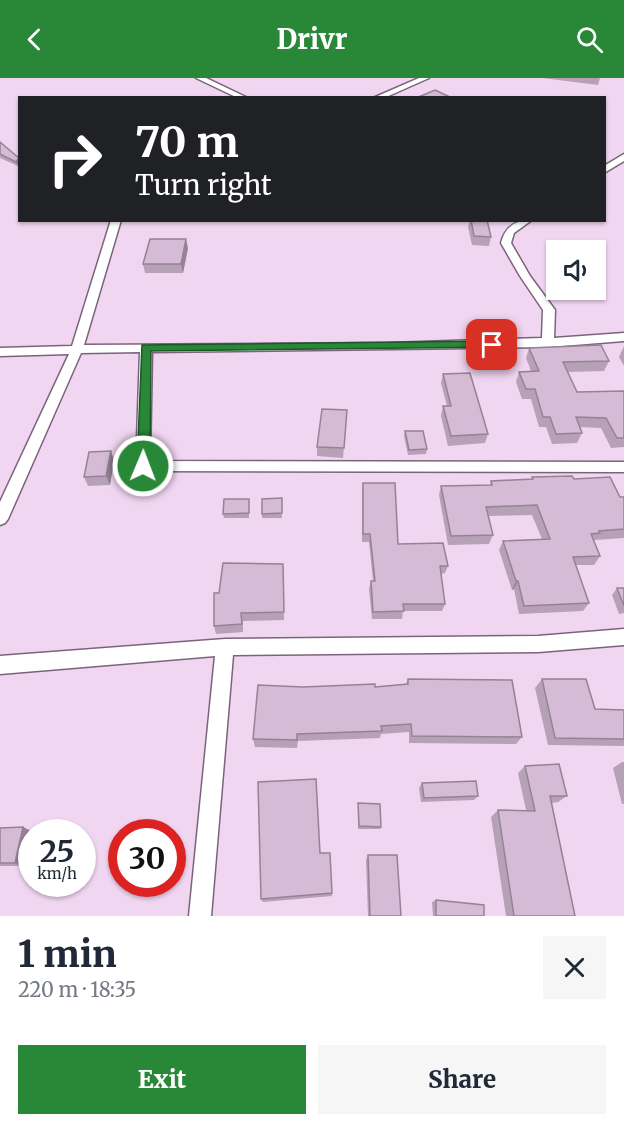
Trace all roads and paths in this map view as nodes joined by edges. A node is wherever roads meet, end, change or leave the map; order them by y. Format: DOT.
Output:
graph roads {
  1 [pos="200,78"];
  2 [pos="425,78"];
  3 [pos="240,96"];
  4 [pos="381,96"];
  5 [pos="624,157"];
  6 [pos="606,169"];
  7 [pos="115,222"];
  8 [pos="524,222"];
  9 [pos="624,337"];
  10 [pos="549,343"];
  11 [pos="146,348"];
  12 [pos="77,349"];
  13 [pos="0,352"];
  14 [pos="624,467"];
  15 [pos="0,519"];
  16 [pos="624,637"];
  17 [pos="225,647"];
  18 [pos="0,665"];
  19 [pos="200,916"];
  1 -- 3 [label="street"];
  2 -- 4 [label="street"];
  5 -- 6 [label="street"];
  7 -- 12 [label="street"];
  8 -- 10 [label="street"];
  9 -- 10 [label="street"];
  10 -- 11 [label="street"];
  11 -- 12 [label="street"];
  11 -- 14 [label="street"];
  12 -- 13 [label="street"];
  12 -- 15 [label="street"];
  16 -- 17 [label="street"];
  17 -- 18 [label="street"];
  17 -- 19 [label="street"];
}
